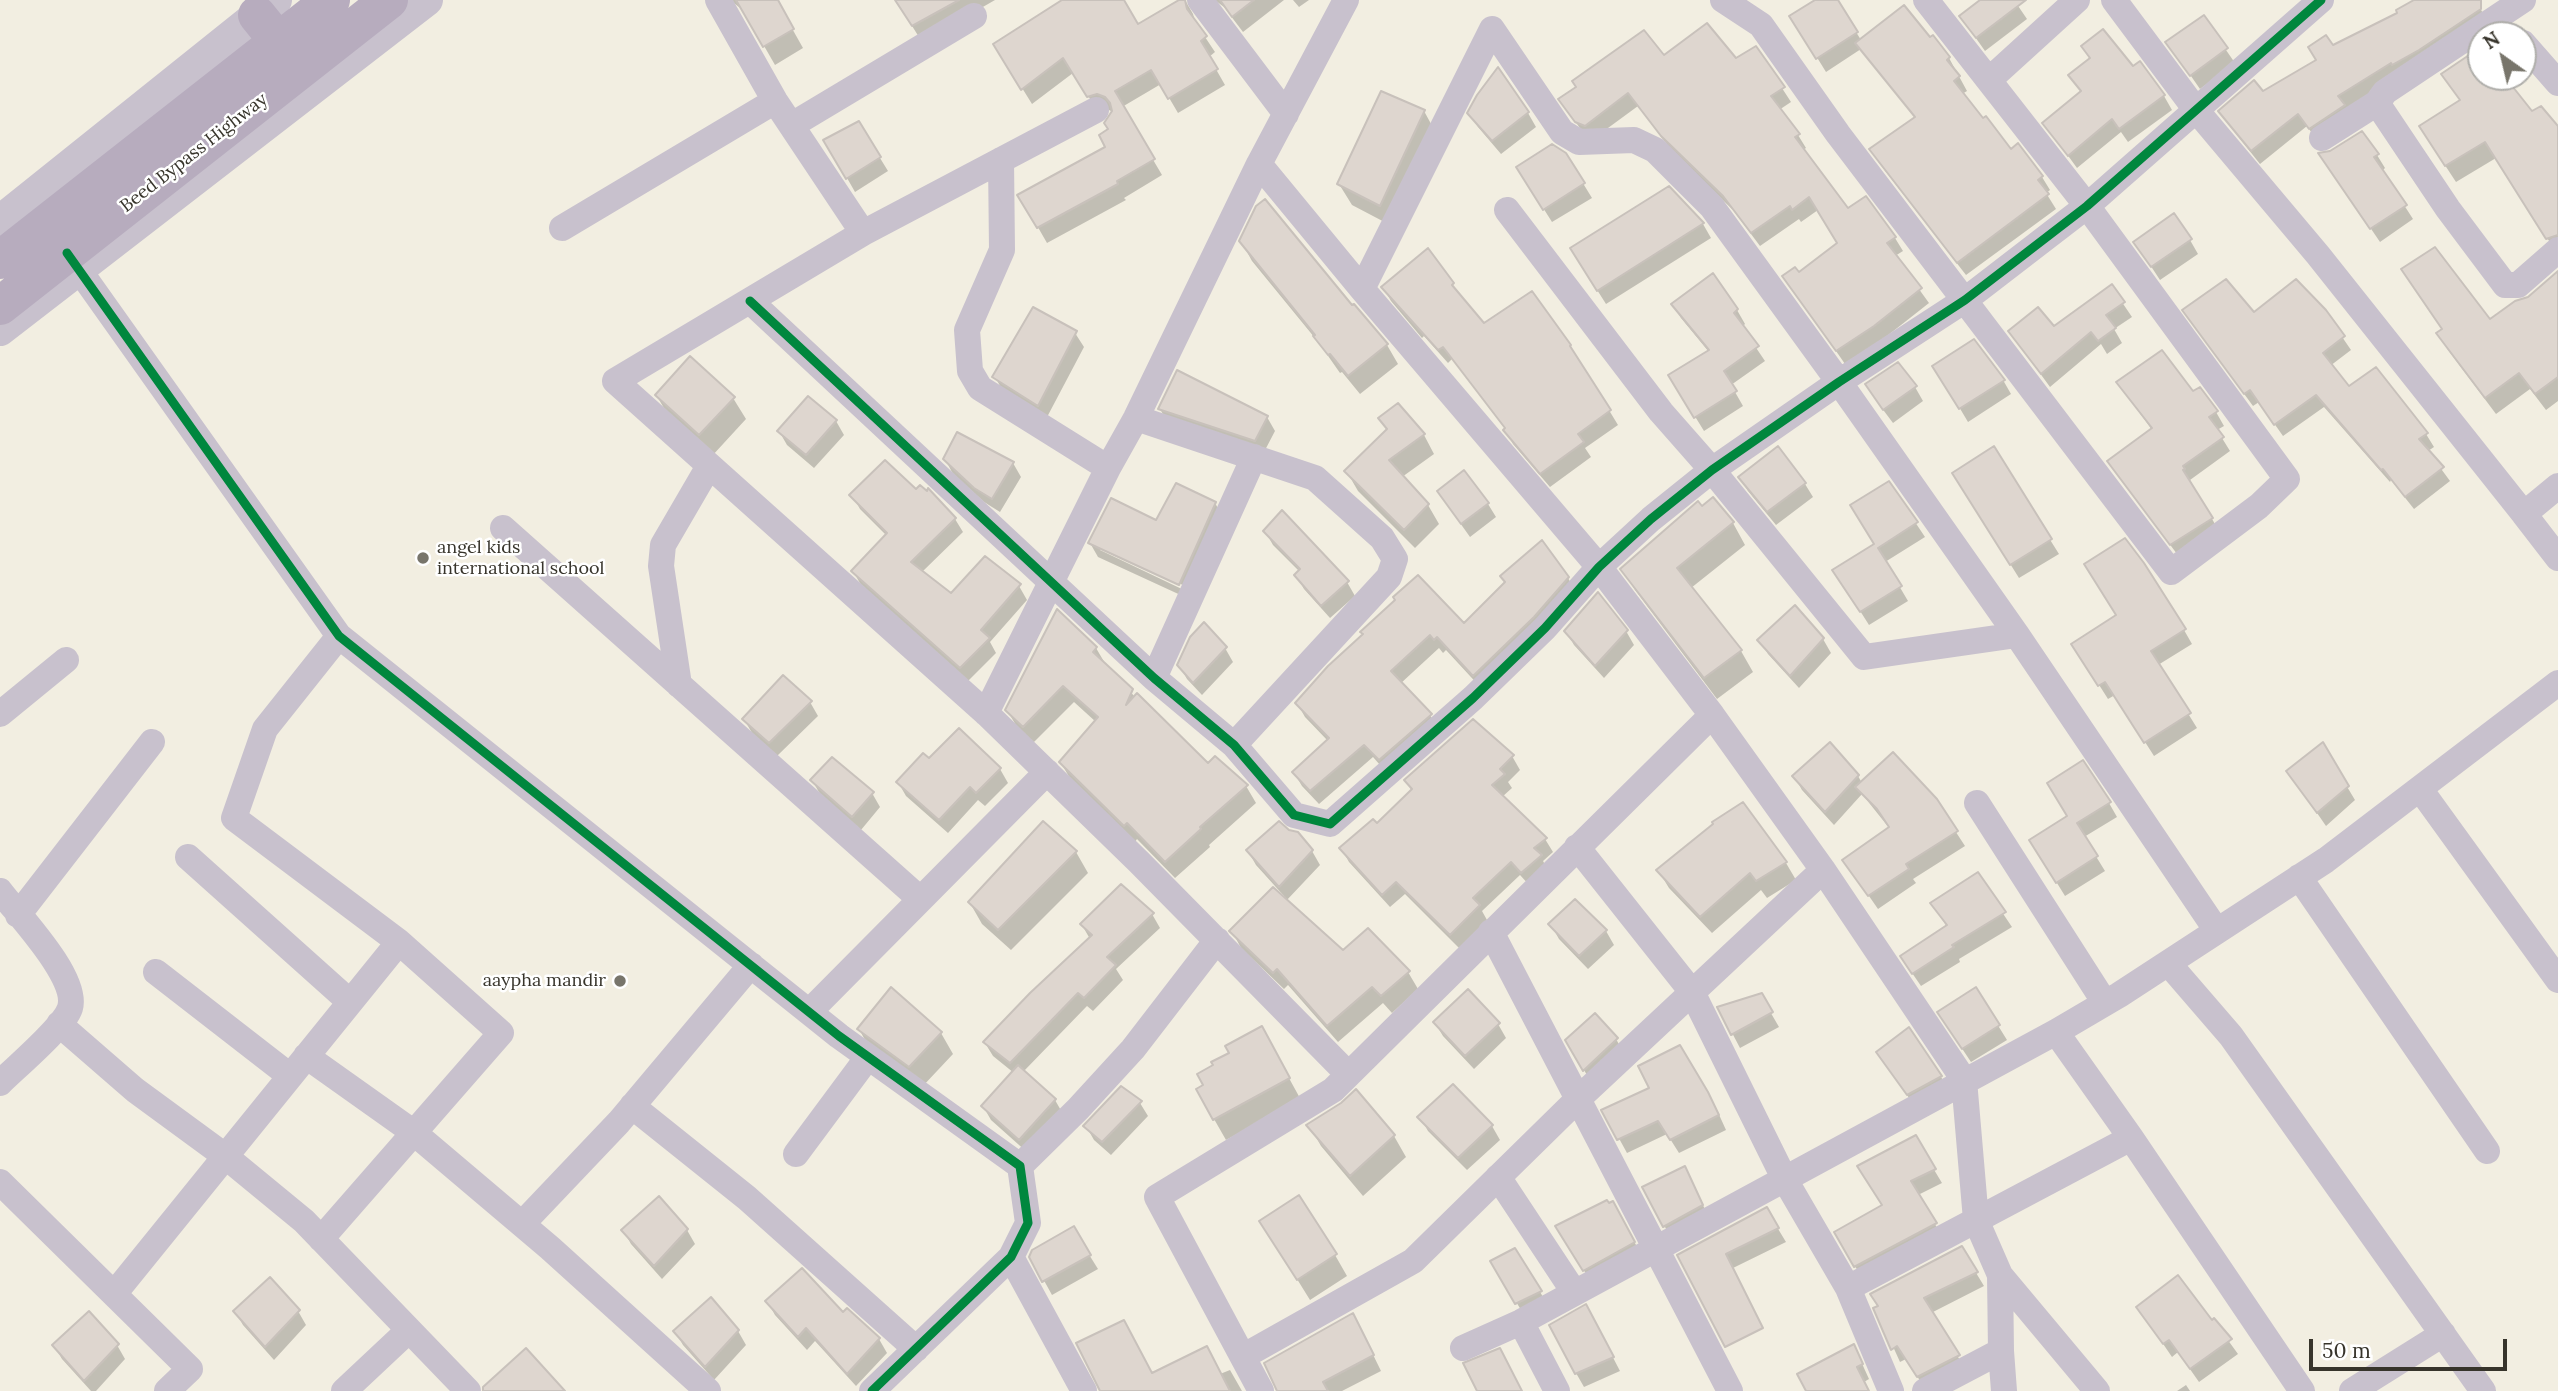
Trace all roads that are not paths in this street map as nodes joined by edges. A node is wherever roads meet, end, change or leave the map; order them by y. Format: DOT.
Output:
graph roads {
  1 [pos="331,0"];
  2 [pos="389,0"];
  3 [pos="427,0"];
  4 [pos="718,0"];
  5 [pos="1200,0"];
  6 [pos="1346,0"];
  7 [pos="1723,0"];
  8 [pos="1926,0"];
  9 [pos="2077,0"];
  10 [pos="2114,0"];
  11 [pos="2321,0"];
  12 [pos="2522,0"];
  13 [pos="974,16"];
  14 [pos="2511,21"];
  15 [pos="285,42"];
  16 [pos="2467,48"];
  17 [pos="2537,59"];
  18 [pos="1989,80"];
  19 [pos="2558,83"];
  20 [pos="775,102"];
  21 [pos="2377,103"];
  22 [pos="1096,110"];
  23 [pos="2196,110"];
  24 [pos="1286,114"];
  25 [pos="792,125"];
  26 [pos="2322,138"];
  27 [pos="1001,160"];
  28 [pos="1259,164"];
  29 [pos="2087,206"];
  30 [pos="1507,211"];
  31 [pos="0,221"];
  32 [pos="562,228"];
  33 [pos="863,233"];
  34 [pos="2558,250"];
  35 [pos="0,260"];
  36 [pos="73,261"];
  37 [pos="1362,289"];
  38 [pos="1965,300"];
  39 [pos="750,301"];
  40 [pos="0,306"];
  41 [pos="0,330"];
  42 [pos="1839,382"];
  43 [pos="1136,418"];
  44 [pos="1254,457"];
  45 [pos="709,466"];
  46 [pos="1108,468"];
  47 [pos="1712,470"];
  48 [pos="2558,486"];
  49 [pos="2524,514"];
  50 [pos="503,528"];
  51 [pos="2558,558"];
  52 [pos="1599,567"];
  53 [pos="1051,582"];
  54 [pos="2017,635"];
  55 [pos="339,636"];
  56 [pos="66,660"];
  57 [pos="1154,678"];
  58 [pos="2558,683"];
  59 [pos="679,685"];
  60 [pos="986,713"];
  61 [pos="0,714"];
  62 [pos="1712,715"];
  63 [pos="152,742"];
  64 [pos="1234,745"];
  65 [pos="1047,772"];
  66 [pos="2420,789"];
  67 [pos="1977,803"];
  68 [pos="1577,847"];
  69 [pos="188,857"];
  70 [pos="1823,870"];
  71 [pos="2299,877"];
  72 [pos="0,891"];
  73 [pos="920,899"];
  74 [pos="18,915"];
  75 [pos="2217,931"];
  76 [pos="1491,932"];
  77 [pos="1217,940"];
  78 [pos="399,942"];
  79 [pos="2168,963"];
  80 [pos="751,965"];
  81 [pos="156,972"];
  82 [pos="2558,980"];
  83 [pos="1692,992"];
  84 [pos="350,1002"];
  85 [pos="2105,1003"];
  86 [pos="809,1012"];
  87 [pos="59,1024"];
  88 [pos="2056,1032"];
  89 [pos="868,1056"];
  90 [pos="298,1066"];
  91 [pos="1348,1074"];
  92 [pos="1964,1080"];
  93 [pos="0,1083"];
  94 [pos="1578,1099"];
  95 [pos="632,1106"];
  96 [pos="413,1132"];
  97 [pos="2131,1138"];
  98 [pos="2487,1151"];
  99 [pos="796,1154"];
  100 [pos="225,1156"];
  101 [pos="1020,1166"];
  102 [pos="1499,1177"];
  103 [pos="1784,1178"];
  104 [pos="0,1182"];
  105 [pos="1976,1220"];
  106 [pos="522,1224"];
  107 [pos="321,1239"];
  108 [pos="1656,1247"];
  109 [pos="1011,1257"];
  110 [pos="2000,1275"];
  111 [pos="1848,1287"];
  112 [pos="1574,1292"];
  113 [pos="114,1294"];
  114 [pos="1521,1322"];
  115 [pos="409,1330"];
  116 [pos="2442,1334"];
  117 [pos="1463,1348"];
  118 [pos="916,1349"];
  119 [pos="2001,1351"];
  120 [pos="1244,1356"];
  121 [pos="167,1391"];
  122 [pos="344,1391"];
  123 [pos="468,1391"];
  124 [pos="708,1391"];
  125 [pos="872,1391"];
  126 [pos="1084,1391"];
  127 [pos="1261,1391"];
  128 [pos="1557,1391"];
  129 [pos="1730,1391"];
  130 [pos="1891,1391"];
  131 [pos="1925,1391"];
  132 [pos="2004,1391"];
  133 [pos="2097,1391"];
  134 [pos="2302,1391"];
  135 [pos="2352,1391"];
  136 [pos="2483,1391"];
  1 -- 15 [label="highway, Beed Bypass Highway"];
  2 -- 15 [label="highway, Beed Bypass Highway"];
  3 -- 15 [label="street"];
  4 -- 20 [label="street"];
  5 -- 24 [label="street"];
  6 -- 24 [label="street"];
  7 -- 38 [label="street"];
  8 -- 18 [label="street"];
  9 -- 18 [label="street"];
  10 -- 23 [label="street"];
  11 -- 23 [label="street"];
  12 -- 14 [label="street"];
  13 -- 25 [label="street"];
  15 -- 31 [label="street"];
  15 -- 35 [label="highway, Beed Bypass Highway"];
  15 -- 36 [label="highway, Beed Bypass Highway"];
  16 -- 21 [label="street"];
  17 -- 19 [label="street"];
  18 -- 29 [label="street"];
  20 -- 25 [label="street"];
  20 -- 32 [label="street"];
  21 -- 26 [label="street"];
  21 -- 34 [label="street"];
  22 -- 27 [label="street"];
  23 -- 29 [label="street"];
  23 -- 49 [label="street"];
  24 -- 28 [label="street"];
  25 -- 33 [label="street"];
  27 -- 33 [label="street"];
  27 -- 46 [label="street"];
  28 -- 37 [label="street"];
  28 -- 43 [label="street"];
  29 -- 38 [label="street"];
  29 -- 38 [label="street"];
  30 -- 47 [label="street"];
  33 -- 39 [label="street"];
  36 -- 40 [label="highway, Beed Bypass Highway"];
  36 -- 41 [label="street"];
  36 -- 55 [label="street"];
  37 -- 42 [label="street"];
  37 -- 52 [label="street"];
  38 -- 42 [label="street"];
  39 -- 45 [label="street"];
  39 -- 53 [label="street"];
  42 -- 47 [label="street"];
  42 -- 54 [label="street"];
  43 -- 44 [label="street"];
  43 -- 46 [label="street"];
  44 -- 57 [label="street"];
  44 -- 64 [label="street"];
  45 -- 59 [label="street"];
  45 -- 60 [label="street"];
  46 -- 53 [label="street"];
  47 -- 52 [label="street"];
  47 -- 54 [label="street"];
  48 -- 49 [label="street"];
  49 -- 51 [label="street"];
  50 -- 59 [label="street"];
  52 -- 62 [label="street"];
  52 -- 64 [label="street"];
  53 -- 57 [label="street"];
  53 -- 60 [label="street"];
  54 -- 75 [label="street"];
  55 -- 78 [label="street"];
  55 -- 80 [label="street"];
  56 -- 61 [label="street"];
  57 -- 64 [label="street"];
  58 -- 66 [label="street"];
  59 -- 73 [label="street"];
  60 -- 65 [label="street"];
  62 -- 68 [label="street"];
  62 -- 70 [label="street"];
  63 -- 74 [label="street"];
  65 -- 73 [label="street"];
  65 -- 77 [label="street"];
  66 -- 71 [label="street"];
  66 -- 82 [label="street"];
  67 -- 85 [label="street"];
  68 -- 76 [label="street"];
  68 -- 83 [label="street"];
  69 -- 84 [label="street"];
  70 -- 83 [label="street"];
  70 -- 92 [label="street"];
  71 -- 75 [label="street"];
  71 -- 98 [label="street"];
  72 -- 74 [label="street"];
  73 -- 86 [label="street"];
  74 -- 87 [label="street"];
  75 -- 79 [label="street"];
  76 -- 91 [label="street"];
  76 -- 94 [label="street"];
  77 -- 91 [label="street"];
  77 -- 101 [label="street"];
  78 -- 84 [label="street"];
  78 -- 96 [label="street"];
  79 -- 85 [label="street"];
  79 -- 116 [label="street"];
  80 -- 86 [label="street"];
  80 -- 95 [label="street"];
  81 -- 90 [label="street"];
  83 -- 94 [label="street"];
  83 -- 103 [label="street"];
  84 -- 90 [label="street"];
  85 -- 88 [label="street"];
  86 -- 89 [label="street"];
  87 -- 93 [label="street"];
  87 -- 100 [label="street"];
  88 -- 92 [label="street"];
  88 -- 97 [label="street"];
  89 -- 99 [label="street"];
  89 -- 101 [label="street"];
  90 -- 96 [label="street"];
  90 -- 100 [label="street"];
  91 -- 120 [label="street"];
  92 -- 103 [label="street"];
  92 -- 105 [label="street"];
  94 -- 102 [label="street"];
  94 -- 108 [label="street"];
  95 -- 106 [label="street"];
  95 -- 118 [label="street"];
  96 -- 106 [label="street"];
  96 -- 107 [label="street"];
  97 -- 105 [label="street"];
  97 -- 134 [label="street"];
  100 -- 107 [label="street"];
  100 -- 113 [label="street"];
  101 -- 109 [label="street"];
  102 -- 112 [label="street"];
  102 -- 120 [label="street"];
  103 -- 108 [label="street"];
  103 -- 111 [label="street"];
  104 -- 113 [label="street"];
  105 -- 110 [label="street"];
  105 -- 111 [label="street"];
  106 -- 124 [label="street"];
  107 -- 115 [label="street"];
  108 -- 112 [label="street"];
  108 -- 129 [label="street"];
  109 -- 118 [label="street"];
  109 -- 126 [label="street"];
  110 -- 119 [label="street"];
  110 -- 133 [label="street"];
  111 -- 130 [label="street"];
  112 -- 114 [label="street"];
  113 -- 121 [label="street"];
  114 -- 117 [label="street"];
  114 -- 128 [label="street"];
  115 -- 122 [label="street"];
  115 -- 123 [label="street"];
  116 -- 135 [label="street"];
  116 -- 136 [label="street"];
  118 -- 125 [label="street"];
  119 -- 131 [label="street"];
  119 -- 132 [label="street"];
  120 -- 127 [label="street"];
}
